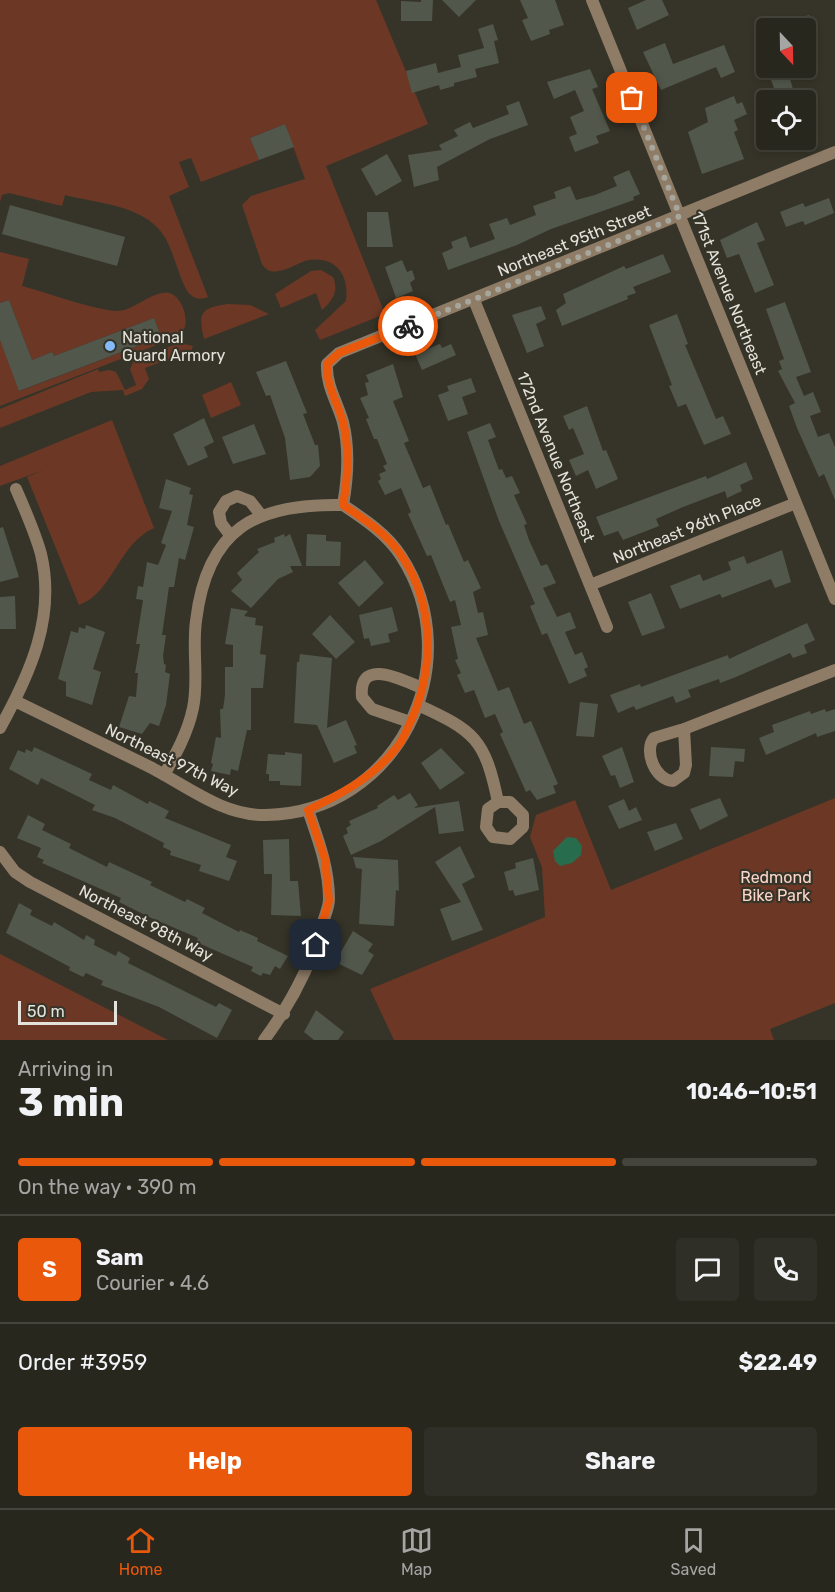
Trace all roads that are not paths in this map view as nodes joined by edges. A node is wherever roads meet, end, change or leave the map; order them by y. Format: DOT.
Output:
graph roads {
  1 [pos="592,0"];
  2 [pos="835,152"];
  3 [pos="680,216"];
  4 [pos="474,300"];
  5 [pos="16,489"];
  6 [pos="796,504"];
  7 [pos="343,505"];
  8 [pos="261,515"];
  9 [pos="230,535"];
  10 [pos="590,585"];
  11 [pos="835,599"];
  12 [pos="607,627"];
  13 [pos="835,670"];
  14 [pos="422,688"];
  15 [pos="15,701"];
  16 [pos="418,705"];
  17 [pos="410,722"];
  18 [pos="0,729"];
  19 [pos="684,729"];
  20 [pos="164,775"];
  21 [pos="498,802"];
  22 [pos="308,810"];
  23 [pos="0,852"];
  24 [pos="284,1014"];
  25 [pos="264,1040"];
  1 -- 3 [label="street, 171st Avenue Northeast"];
  2 -- 3 [label="street, Northeast 95th Street"];
  3 -- 4 [label="street, Northeast 95th Street"];
  3 -- 6 [label="street, 171st Avenue Northeast"];
  4 -- 7 [label="street, Northeast 95th Street"];
  4 -- 10 [label="street, 172nd Avenue Northeast"];
  5 -- 15 [label="street"];
  6 -- 10 [label="street, Northeast 96th Place"];
  6 -- 11 [label="street, 171st Avenue Northeast"];
  7 -- 8 [label="street"];
  7 -- 14 [label="street, Northeast 97th Way"];
  8 -- 9 [label="street"];
  8 -- 9 [label="street"];
  9 -- 20 [label="street"];
  10 -- 12 [label="street, 172nd Avenue Northeast"];
  13 -- 19 [label="street"];
  14 -- 16 [label="street, Northeast 97th Way"];
  14 -- 17 [label="street"];
  15 -- 18 [label="street"];
  15 -- 20 [label="street, Northeast 97th Way"];
  16 -- 17 [label="street, Northeast 97th Way"];
  16 -- 21 [label="street"];
  17 -- 22 [label="street, Northeast 97th Way"];
  20 -- 22 [label="street, Northeast 97th Way"];
  22 -- 24 [label="street"];
  23 -- 24 [label="street, Northeast 98th Way"];
  24 -- 25 [label="street"];
}
